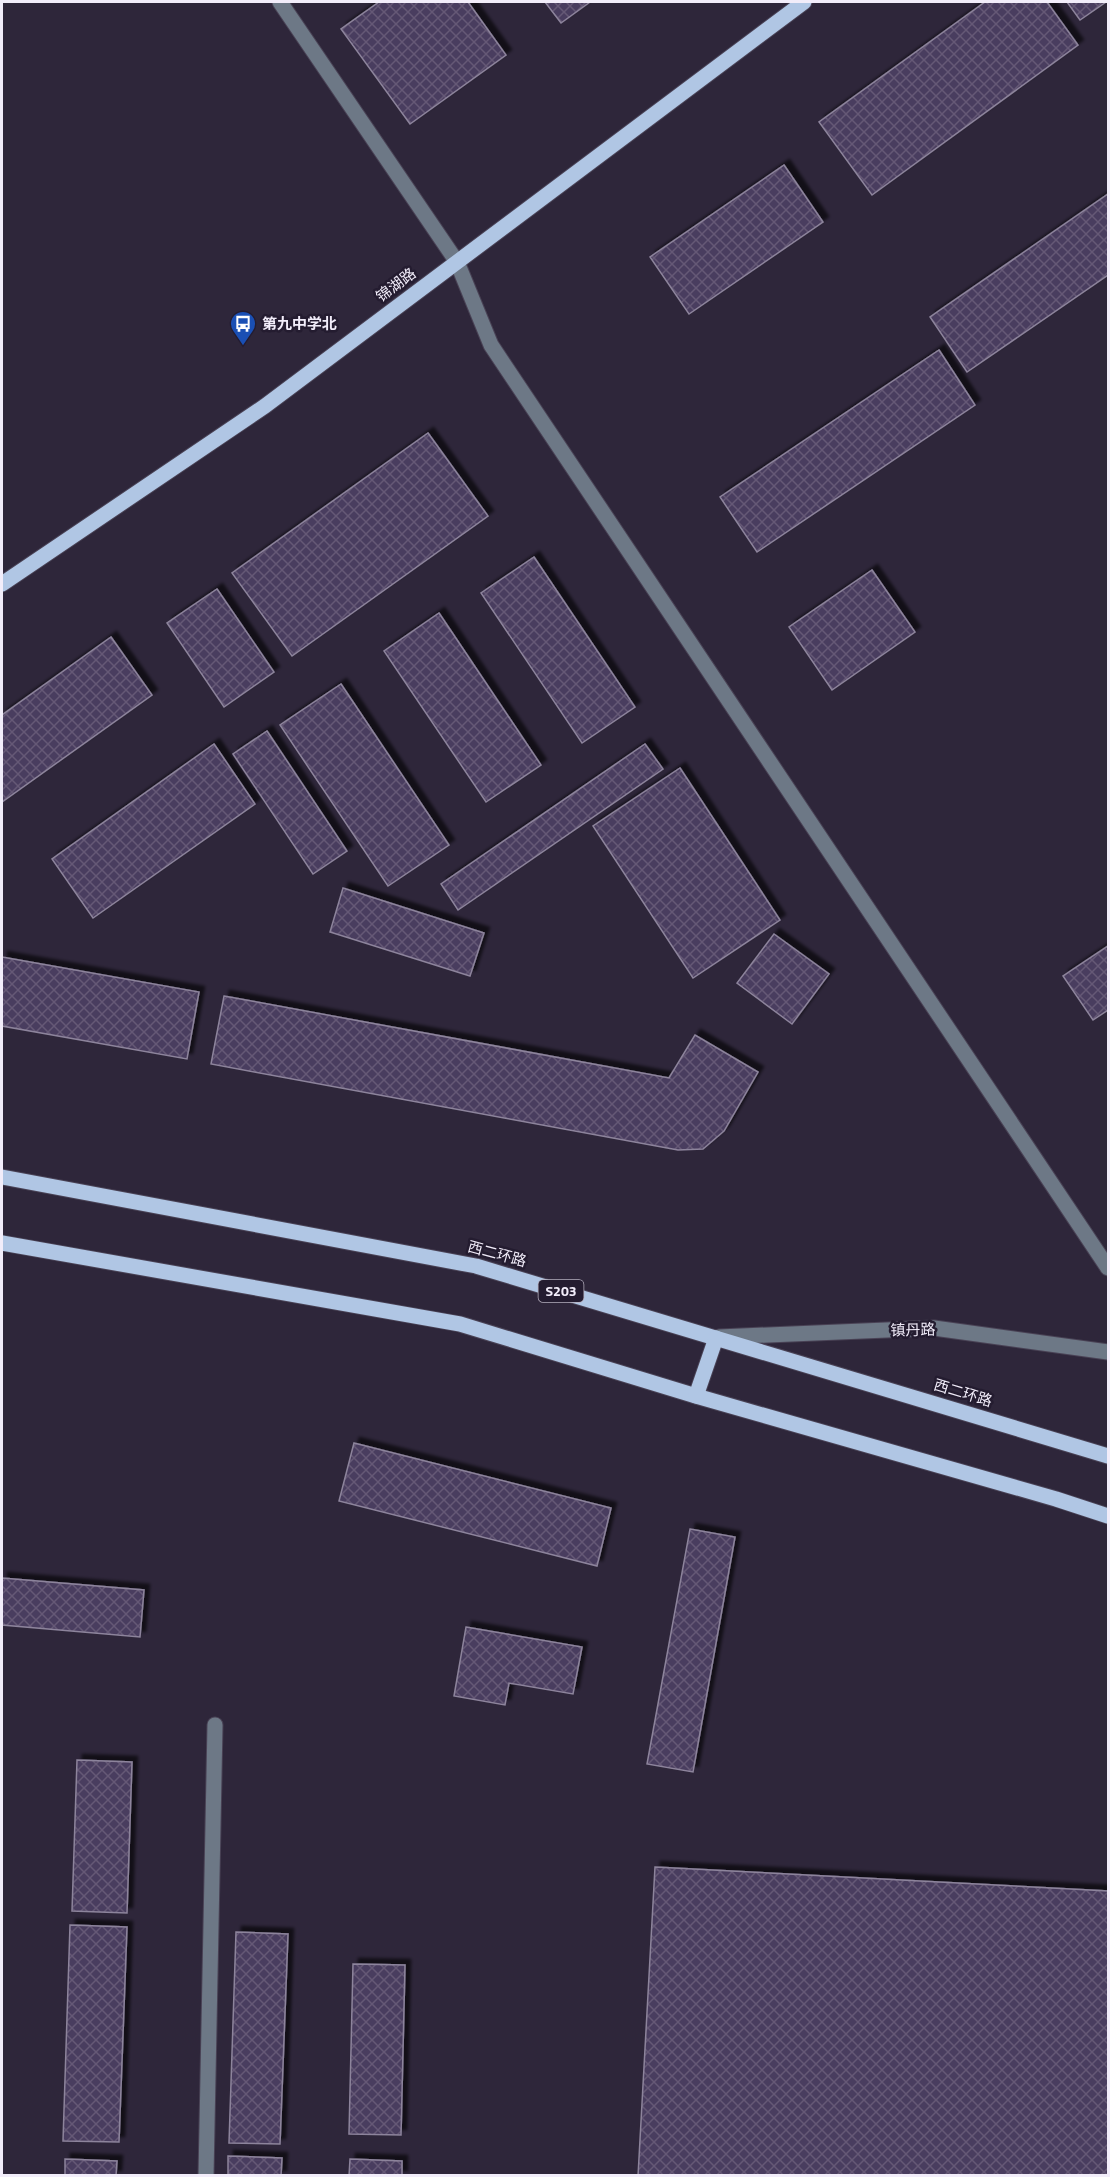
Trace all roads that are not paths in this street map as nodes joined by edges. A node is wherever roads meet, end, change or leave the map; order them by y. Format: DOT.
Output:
graph roads {
  1 [pos="280,2"];
  2 [pos="804,2"];
  3 [pos="457,262"];
  4 [pos="2,584"];
  5 [pos="2,1177"];
  6 [pos="2,1243"];
  7 [pos="1108,1269"];
  8 [pos="716,1338"];
  9 [pos="1108,1352"];
  10 [pos="696,1396"];
  11 [pos="1108,1456"];
  12 [pos="1108,1516"];
  13 [pos="215,1725"];
  14 [pos="206,2175"];
  1 -- 3 [label="street"];
  2 -- 3 [label="main road, 锦湖路"];
  3 -- 4 [label="main road, 锦湖路"];
  3 -- 7 [label="street"];
  5 -- 8 [label="main road, 西二环路 / S203"];
  6 -- 10 [label="main road"];
  8 -- 9 [label="street, 镇丹路"];
  8 -- 10 [label="main road"];
  8 -- 11 [label="main road, 西二环路 / S203"];
  10 -- 12 [label="main road"];
  13 -- 14 [label="street"];
}
